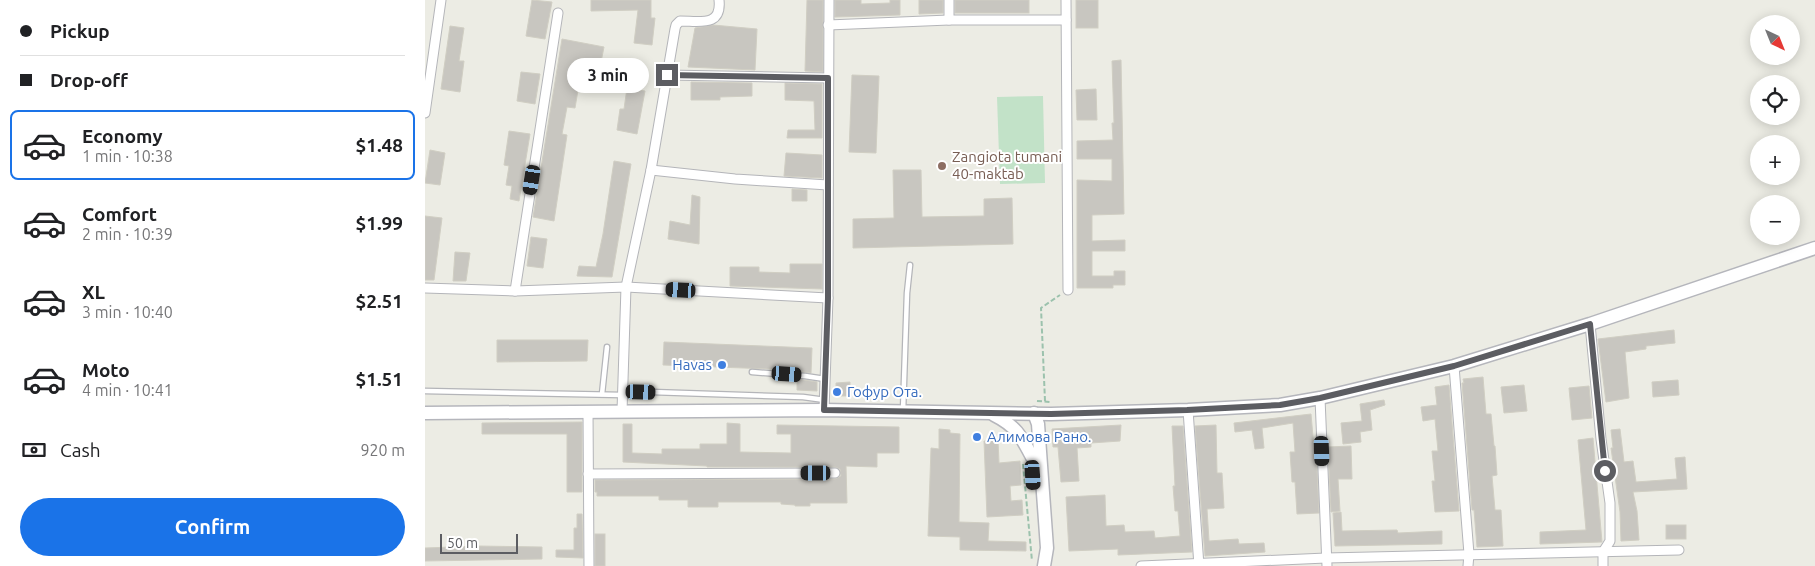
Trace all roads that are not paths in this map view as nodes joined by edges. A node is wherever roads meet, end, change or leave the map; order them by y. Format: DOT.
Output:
graph roads {
  1 [pos="441,0"];
  2 [pos="719,0"];
  3 [pos="829,0"];
  4 [pos="949,0"];
  5 [pos="1066,0"];
  6 [pos="557,13"];
  7 [pos="949,20"];
  8 [pos="1066,20"];
  9 [pos="828,26"];
  10 [pos="667,75"];
  11 [pos="828,78"];
  12 [pos="425,113"];
  13 [pos="651,170"];
  14 [pos="828,185"];
  15 [pos="1815,248"];
  16 [pos="910,265"];
  17 [pos="626,287"];
  18 [pos="425,288"];
  19 [pos="1068,290"];
  20 [pos="515,291"];
  21 [pos="828,298"];
  22 [pos="1590,324"];
  23 [pos="607,347"];
  24 [pos="1454,366"];
  25 [pos="752,372"];
  26 [pos="825,379"];
  27 [pos="425,391"];
  28 [pos="622,393"];
  29 [pos="602,394"];
  30 [pos="1320,398"];
  31 [pos="825,405"];
  32 [pos="1187,410"];
  33 [pos="588,411"];
  34 [pos="621,411"];
  35 [pos="903,411"];
  36 [pos="425,413"];
  37 [pos="1034,413"];
  38 [pos="992,414"];
  39 [pos="1027,459"];
  40 [pos="835,473"];
  41 [pos="588,474"];
  42 [pos="1679,550"];
  43 [pos="1603,552"];
  44 [pos="1469,554"];
  45 [pos="1327,562"];
  46 [pos="1199,565"];
  47 [pos="589,566"];
  48 [pos="1043,566"];
  49 [pos="1141,566"];
  50 [pos="1468,566"];
  51 [pos="1603,566"];
  1 -- 12 [label="street"];
  2 -- 10 [label="street"];
  3 -- 9 [label="street"];
  4 -- 7 [label="street"];
  5 -- 8 [label="street"];
  6 -- 20 [label="street"];
  7 -- 8 [label="street"];
  7 -- 9 [label="street"];
  8 -- 19 [label="street"];
  9 -- 11 [label="street"];
  10 -- 11 [label="street"];
  10 -- 13 [label="street"];
  11 -- 14 [label="street"];
  13 -- 14 [label="street"];
  13 -- 17 [label="street"];
  14 -- 21 [label="street"];
  15 -- 22 [label="main road"];
  16 -- 35 [label="lane"];
  17 -- 20 [label="street"];
  17 -- 21 [label="street"];
  17 -- 28 [label="street"];
  18 -- 20 [label="street"];
  21 -- 26 [label="street"];
  22 -- 24 [label="main road"];
  22 -- 43 [label="street"];
  23 -- 29 [label="lane"];
  24 -- 30 [label="main road"];
  24 -- 44 [label="street"];
  25 -- 26 [label="lane"];
  26 -- 31 [label="street"];
  27 -- 29 [label="lane"];
  28 -- 29 [label="lane"];
  28 -- 31 [label="lane"];
  28 -- 34 [label="street"];
  30 -- 32 [label="main road"];
  30 -- 45 [label="street"];
  31 -- 34 [label="main road"];
  31 -- 35 [label="main road"];
  32 -- 37 [label="main road"];
  32 -- 46 [label="street"];
  33 -- 34 [label="main road"];
  33 -- 36 [label="main road"];
  33 -- 41 [label="street"];
  35 -- 38 [label="main road"];
  37 -- 38 [label="main road"];
  37 -- 39 [label="main road"];
  37 -- 48 [label="main road"];
  38 -- 39 [label="main road"];
  39 -- 48 [label="main road"];
  40 -- 41 [label="street"];
  41 -- 47 [label="street"];
  42 -- 43 [label="street"];
  43 -- 44 [label="street"];
  43 -- 51 [label="street"];
  44 -- 45 [label="street"];
  44 -- 50 [label="street"];
  45 -- 46 [label="street"];
  46 -- 49 [label="street"];
}
